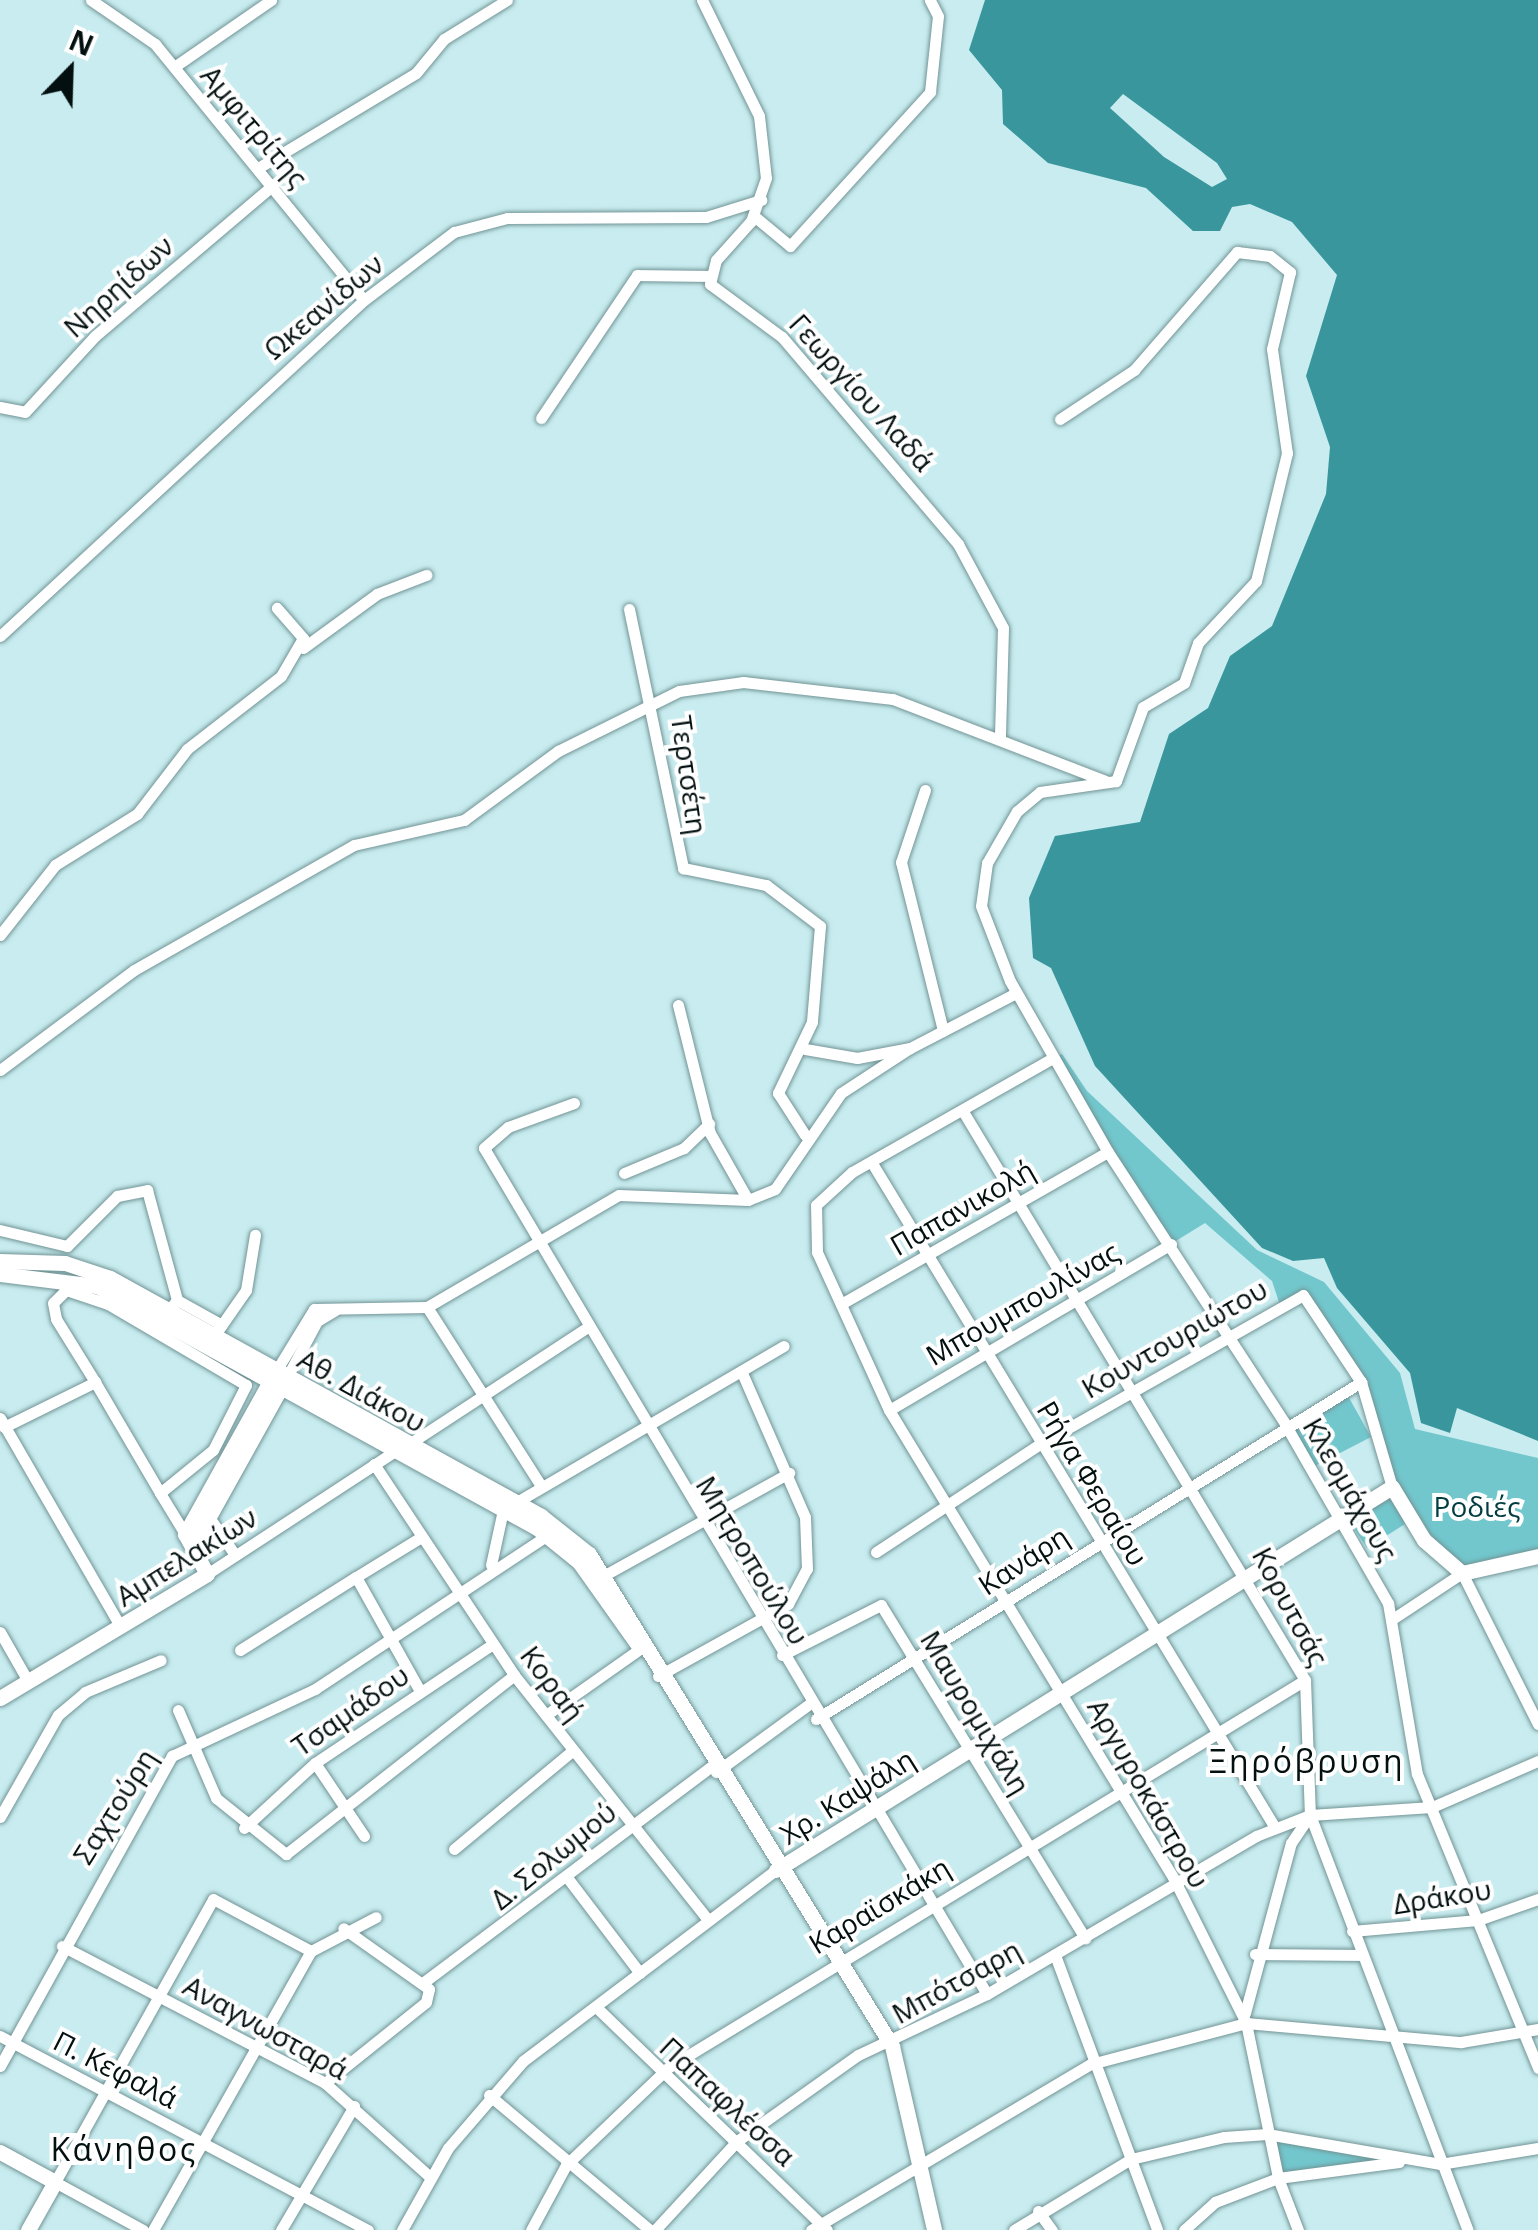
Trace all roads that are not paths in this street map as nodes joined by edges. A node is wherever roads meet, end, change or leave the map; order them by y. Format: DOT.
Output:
graph roads {
  1 [pos="91,0"];
  2 [pos="270,0"];
  3 [pos="507,0"];
  4 [pos="702,0"];
  5 [pos="930,0"];
  6 [pos="174,67"];
  7 [pos="258,168"];
  8 [pos="272,185"];
  9 [pos="761,200"];
  10 [pos="754,216"];
  11 [pos="709,276"];
  12 [pos="364,300"];
  13 [pos="0,407"];
  14 [pos="540,418"];
  15 [pos="1060,419"];
  16 [pos="426,575"];
  17 [pos="277,608"];
  18 [pos="629,609"];
  19 [pos="0,636"];
  20 [pos="303,648"];
  21 [pos="653,700"];
  22 [pos="1000,736"];
  23 [pos="1111,784"];
  24 [pos="925,790"];
  25 [pos="0,935"];
  26 [pos="1013,987"];
  27 [pos="678,1004"];
  28 [pos="943,1031"];
  29 [pos="910,1048"];
  30 [pos="804,1050"];
  31 [pos="1053,1058"];
  32 [pos="0,1070"];
  33 [pos="574,1104"];
  34 [pos="964,1113"];
  35 [pos="710,1124"];
  36 [pos="805,1135"];
  37 [pos="1108,1152"];
  38 [pos="872,1163"];
  39 [pos="624,1172"];
  40 [pos="748,1200"];
  41 [pos="1021,1202"];
  42 [pos="0,1230"];
  43 [pos="255,1235"];
  44 [pos="533,1241"];
  45 [pos="1171,1244"];
  46 [pos="926,1256"];
  47 [pos="0,1261"];
  48 [pos="0,1274"];
  49 [pos="1078,1299"];
  50 [pos="841,1304"];
  51 [pos="173,1305"];
  52 [pos="427,1307"];
  53 [pos="584,1329"];
  54 [pos="218,1331"];
  55 [pos="1228,1336"];
  56 [pos="784,1346"];
  57 [pos="984,1352"];
  58 [pos="742,1372"];
  59 [pos="278,1379"];
  60 [pos="95,1382"];
  61 [pos="1360,1382"];
  62 [pos="1135,1391"];
  63 [pos="480,1400"];
  64 [pos="893,1407"];
  65 [pos="2,1422"];
  66 [pos="644,1424"];
  67 [pos="1285,1424"];
  68 [pos="1040,1444"];
  69 [pos="402,1448"];
  70 [pos="374,1464"];
  71 [pos="789,1472"];
  72 [pos="1192,1483"];
  73 [pos="542,1486"];
  74 [pos="1392,1487"];
  75 [pos="160,1494"];
  76 [pos="948,1504"];
  77 [pos="510,1506"];
  78 [pos="209,1517"];
  79 [pos="1340,1520"];
  80 [pos="700,1522"];
  81 [pos="548,1535"];
  82 [pos="418,1539"];
  83 [pos="188,1540"];
  84 [pos="1098,1542"];
  85 [pos="876,1552"];
  86 [pos="235,1555"];
  87 [pos="1538,1556"];
  88 [pos="491,1565"];
  89 [pos="207,1574"];
  90 [pos="1462,1574"];
  91 [pos="604,1576"];
  92 [pos="1248,1576"];
  93 [pos="356,1577"];
  94 [pos="455,1592"];
  95 [pos="1005,1603"];
  96 [pos="763,1618"];
  97 [pos="1394,1618"];
  98 [pos="120,1626"];
  99 [pos="0,1632"];
  100 [pos="1156,1633"];
  101 [pos="390,1640"];
  102 [pos="493,1644"];
  103 [pos="641,1648"];
  104 [pos="240,1650"];
  105 [pos="782,1655"];
  106 [pos="914,1658"];
  107 [pos="160,1660"];
  108 [pos="514,1676"];
  109 [pos="658,1676"];
  110 [pos="1304,1680"];
  111 [pos="28,1681"];
  112 [pos="420,1691"];
  113 [pos="1062,1692"];
  114 [pos="0,1698"];
  115 [pos="808,1705"];
  116 [pos="178,1710"];
  117 [pos="546,1715"];
  118 [pos="816,1719"];
  119 [pos="1538,1724"];
  120 [pos="1213,1735"];
  121 [pos="194,1746"];
  122 [pos="970,1750"];
  123 [pos="572,1751"];
  124 [pos="1538,1761"];
  125 [pos="315,1763"];
  126 [pos="714,1769"];
  127 [pos="1118,1791"];
  128 [pos="343,1805"];
  129 [pos="1432,1807"];
  130 [pos="874,1810"];
  131 [pos="1,1813"];
  132 [pos="1310,1815"];
  133 [pos="631,1824"];
  134 [pos="1274,1826"];
  135 [pos="244,1828"];
  136 [pos="364,1836"];
  137 [pos="1027,1846"];
  138 [pos="454,1848"];
  139 [pos="776,1870"];
  140 [pos="566,1876"];
  141 [pos="1174,1880"];
  142 [pos="1538,1899"];
  143 [pos="929,1904"];
  144 [pos="376,1917"];
  145 [pos="708,1920"];
  146 [pos="1478,1920"];
  147 [pos="343,1928"];
  148 [pos="1352,1932"];
  149 [pos="1086,1938"];
  150 [pos="62,1946"];
  151 [pos="311,1951"];
  152 [pos="1255,1954"];
  153 [pos="1055,1955"];
  154 [pos="1361,1955"];
  155 [pos="834,1960"];
  156 [pos="640,1973"];
  157 [pos="427,1986"];
  158 [pos="987,1994"];
  159 [pos="159,1997"];
  160 [pos="596,2007"];
  161 [pos="1246,2023"];
  162 [pos="1538,2028"];
  163 [pos="1524,2034"];
  164 [pos="0,2036"];
  165 [pos="1398,2040"];
  166 [pos="13,2044"];
  167 [pos="892,2046"];
  168 [pos="255,2047"];
  169 [pos="1091,2064"];
  170 [pos="0,2066"];
  171 [pos="1538,2068"];
  172 [pos="661,2074"];
  173 [pos="325,2083"];
  174 [pos="490,2095"];
  175 [pos="109,2096"];
  176 [pos="354,2106"];
  177 [pos="1267,2134"];
  178 [pos="204,2142"];
  179 [pos="736,2142"];
  180 [pos="1538,2148"];
  181 [pos="0,2152"];
  182 [pos="1131,2160"];
  183 [pos="1408,2161"];
  184 [pos="922,2162"];
  185 [pos="1440,2164"];
  186 [pos="566,2166"];
  187 [pos="429,2176"];
  188 [pos="1278,2178"];
  189 [pos="55,2182"];
  190 [pos="303,2192"];
  191 [pos="1038,2212"];
  192 [pos="819,2228"];
  193 [pos="28,2230"];
  194 [pos="143,2230"];
  195 [pos="153,2230"];
  196 [pos="281,2230"];
  197 [pos="368,2230"];
  198 [pos="402,2230"];
  199 [pos="531,2230"];
  200 [pos="653,2230"];
  201 [pos="934,2230"];
  202 [pos="1014,2230"];
  203 [pos="1052,2230"];
  204 [pos="1157,2230"];
  205 [pos="1184,2230"];
  206 [pos="1298,2230"];
  207 [pos="1468,2230"];
  1 -- 6 [label="street, Αμφιτρίτης"];
  2 -- 6 [label="street"];
  3 -- 7 [label="street"];
  4 -- 9 [label="street"];
  5 -- 10 [label="street"];
  6 -- 7 [label="street, Αμφιτρίτης"];
  7 -- 8 [label="street, Αμφιτρίτης"];
  8 -- 12 [label="street, Αμφιτρίτης"];
  8 -- 13 [label="street, Νηρηίδων"];
  9 -- 10 [label="street"];
  9 -- 12 [label="street, Ωκεανίδων"];
  10 -- 11 [label="street"];
  11 -- 14 [label="street"];
  11 -- 22 [label="street, Γεωργίου Λαδά"];
  12 -- 19 [label="street, Ωκεανίδων"];
  15 -- 23 [label="street"];
  16 -- 20 [label="street"];
  17 -- 20 [label="street"];
  18 -- 21 [label="street, Τερτσέτη"];
  20 -- 25 [label="street"];
  21 -- 22 [label="street"];
  21 -- 30 [label="street, Τερτσέτη"];
  21 -- 32 [label="street"];
  22 -- 23 [label="street"];
  23 -- 26 [label="street, Κλεομάχους"];
  24 -- 28 [label="street"];
  26 -- 28 [label="street"];
  26 -- 31 [label="street, Κλεομάχους"];
  27 -- 35 [label="street"];
  28 -- 29 [label="street"];
  29 -- 30 [label="street"];
  29 -- 36 [label="street"];
  30 -- 36 [label="street, Τερτσέτη"];
  31 -- 34 [label="street"];
  31 -- 37 [label="street, Κλεομάχους"];
  33 -- 44 [label="street, Μητροπούλου"];
  34 -- 38 [label="street"];
  34 -- 41 [label="street, Κορυτσάς"];
  35 -- 39 [label="street"];
  35 -- 40 [label="street"];
  36 -- 40 [label="street"];
  37 -- 41 [label="street, Παπανικολή"];
  37 -- 45 [label="street, Κλεομάχους"];
  38 -- 46 [label="street, Ρήγα Φεραίου"];
  38 -- 50 [label="street, Αργυροκάστρου"];
  40 -- 44 [label="street"];
  41 -- 46 [label="street, Παπανικολή"];
  41 -- 49 [label="street, Κορυτσάς"];
  42 -- 51 [label="street"];
  43 -- 54 [label="street"];
  44 -- 52 [label="street"];
  44 -- 53 [label="street, Μητροπούλου"];
  45 -- 49 [label="street, Μπουμπουλίνας"];
  45 -- 55 [label="street, Κλεομάχους"];
  46 -- 50 [label="street, Παπανικολή"];
  46 -- 57 [label="street, Ρήγα Φεραίου"];
  47 -- 51 [label="street, Αθ. Διάκου"];
  48 -- 59 [label="street, Αθ. Διάκου"];
  49 -- 57 [label="street, Μπουμπουλίνας"];
  49 -- 62 [label="street, Κορυτσάς"];
  50 -- 64 [label="street, Αργυροκάστρου"];
  51 -- 54 [label="street, Αθ. Διάκου"];
  52 -- 59 [label="street"];
  52 -- 63 [label="street"];
  53 -- 63 [label="street, Αμπελακίων"];
  53 -- 66 [label="street, Μητροπούλου"];
  54 -- 59 [label="street, Αθ. Διάκου"];
  55 -- 61 [label="street, Κουντουριώτου"];
  55 -- 62 [label="street, Κουντουριώτου"];
  55 -- 67 [label="street, Κλεομάχους"];
  56 -- 58 [label="street"];
  57 -- 64 [label="street, Μπουμπουλίνας"];
  57 -- 68 [label="street, Ρήγα Φεραίου"];
  58 -- 66 [label="street"];
  58 -- 71 [label="street"];
  59 -- 69 [label="street, Αθ. Διάκου"];
  59 -- 78 [label="street"];
  59 -- 83 [label="street"];
  60 -- 65 [label="street"];
  60 -- 75 [label="street"];
  60 -- 75 [label="street"];
  61 -- 67 [label="street, Κανάρη"];
  61 -- 74 [label="street"];
  62 -- 68 [label="street, Κουντουριώτου"];
  62 -- 72 [label="street, Κορυτσάς"];
  63 -- 69 [label="street, Αμπελακίων"];
  63 -- 73 [label="street"];
  64 -- 76 [label="street, Αργυροκάστρου"];
  65 -- 98 [label="street"];
  66 -- 73 [label="street"];
  66 -- 80 [label="street, Μητροπούλου"];
  67 -- 72 [label="street, Κανάρη"];
  67 -- 79 [label="street, Κλεομάχους"];
  68 -- 76 [label="street, Κουντουριώτου"];
  68 -- 84 [label="street, Ρήγα Φεραίου"];
  69 -- 70 [label="street, Αμπελακίων"];
  69 -- 77 [label="street, Αθ. Διάκου"];
  70 -- 82 [label="street, Κοραή"];
  70 -- 86 [label="street, Αμπελακίων"];
  71 -- 80 [label="street"];
  71 -- 96 [label="street"];
  72 -- 84 [label="street, Κανάρη"];
  72 -- 92 [label="street, Κορυτσάς"];
  73 -- 77 [label="street"];
  74 -- 79 [label="street, Χρ. Καψάλη"];
  74 -- 90 [label="street"];
  75 -- 83 [label="street"];
  76 -- 85 [label="street, Κουντουριώτου"];
  76 -- 95 [label="street, Αργυροκάστρου"];
  77 -- 81 [label="street, Αθ. Διάκου"];
  77 -- 88 [label="street"];
  77 -- 91 [label="street, Αθ. Διάκου"];
  78 -- 83 [label="street"];
  78 -- 86 [label="street"];
  79 -- 92 [label="street, Χρ. Καψάλη"];
  79 -- 97 [label="street, Κλεομάχους"];
  80 -- 91 [label="street"];
  80 -- 96 [label="street, Μητροπούλου"];
  81 -- 88 [label="street, Σαχτούρη"];
  81 -- 103 [label="street, Αθ. Διάκου"];
  82 -- 93 [label="street"];
  82 -- 94 [label="street, Κοραή"];
  83 -- 89 [label="street"];
  84 -- 95 [label="street, Κανάρη"];
  84 -- 100 [label="street, Ρήγα Φεραίου"];
  86 -- 89 [label="street, Αμπελακίων"];
  87 -- 90 [label="street"];
  88 -- 94 [label="street, Σαχτούρη"];
  89 -- 98 [label="street, Αμπελακίων"];
  90 -- 97 [label="street"];
  90 -- 119 [label="street"];
  91 -- 103 [label="street, Αθ. Διάκου"];
  92 -- 100 [label="street, Χρ. Καψάλη"];
  92 -- 110 [label="street, Κορυτσάς"];
  93 -- 101 [label="street"];
  93 -- 104 [label="street"];
  94 -- 101 [label="street, Σαχτούρη"];
  94 -- 102 [label="street, Κοραή"];
  95 -- 106 [label="street, Κανάρη"];
  95 -- 113 [label="street, Αργυροκάστρου"];
  96 -- 105 [label="street, Μητροπούλου"];
  96 -- 109 [label="street"];
  97 -- 129 [label="street, Κλεομάχους"];
  98 -- 111 [label="street, Αμπελακίων"];
  99 -- 111 [label="street"];
  100 -- 113 [label="street, Χρ. Καψάλη"];
  100 -- 120 [label="street, Ρήγα Φεραίου"];
  101 -- 112 [label="street"];
  101 -- 121 [label="street, Σαχτούρη"];
  102 -- 108 [label="street, Κοραή"];
  102 -- 112 [label="street, Τσαμάδου"];
  103 -- 109 [label="street, Αθ. Διάκου"];
  103 -- 117 [label="street"];
  105 -- 106 [label="street, Μαυρομιχάλη"];
  105 -- 115 [label="street, Μητροπούλου"];
  106 -- 118 [label="street, Κανάρη"];
  106 -- 122 [label="street, Μαυρομιχάλη"];
  107 -- 131 [label="street"];
  108 -- 117 [label="street, Κοραή"];
  108 -- 128 [label="street"];
  109 -- 126 [label="street, Αθ. Διάκου"];
  110 -- 120 [label="street, Καραϊσκάκη"];
  110 -- 132 [label="street, Κορυτσάς"];
  111 -- 114 [label="street, Αμπελακίων"];
  112 -- 125 [label="street, Τσαμάδου"];
  113 -- 122 [label="street, Χρ. Καψάλη"];
  113 -- 127 [label="street, Αργυροκάστρου"];
  115 -- 118 [label="street, Μητροπούλου"];
  115 -- 126 [label="street"];
  116 -- 121 [label="street"];
  117 -- 123 [label="street, Κοραή"];
  118 -- 130 [label="street, Μητροπούλου"];
  120 -- 127 [label="street, Καραϊσκάκη"];
  120 -- 134 [label="street, Ρήγα Φεραίου"];
  121 -- 135 [label="street"];
  121 -- 150 [label="street, Σαχτούρη"];
  122 -- 130 [label="street, Χρ. Καψάλη"];
  122 -- 137 [label="street, Μαυρομιχάλη"];
  123 -- 133 [label="street, Κοραή"];
  123 -- 138 [label="street"];
  124 -- 129 [label="street, Μπότσαρη"];
  125 -- 128 [label="street"];
  125 -- 135 [label="street, Τσαμάδου"];
  126 -- 133 [label="street, Δ. Σολωμού"];
  126 -- 139 [label="street, Αθ. Διάκου"];
  127 -- 137 [label="street, Καραϊσκάκη"];
  127 -- 141 [label="street, Αργυροκάστρου"];
  128 -- 135 [label="street"];
  128 -- 136 [label="street"];
  129 -- 132 [label="street, Μπότσαρη"];
  129 -- 146 [label="street, Κλεομάχους"];
  130 -- 139 [label="street, Χρ. Καψάλη"];
  130 -- 143 [label="street, Μητροπούλου"];
  132 -- 134 [label="street, Μπότσαρη"];
  132 -- 148 [label="street, Κορυτσάς"];
  132 -- 152 [label="street"];
  133 -- 140 [label="street, Δ. Σολωμού"];
  133 -- 145 [label="street, Κοραή"];
  134 -- 141 [label="street, Μπότσαρη"];
  137 -- 143 [label="street, Καραϊσκάκη"];
  137 -- 149 [label="street, Μαυρομιχάλη"];
  139 -- 145 [label="street, Χρ. Καψάλη"];
  139 -- 155 [label="street, Αθ. Διάκου"];
  140 -- 156 [label="street"];
  140 -- 157 [label="street, Δ. Σολωμού"];
  141 -- 149 [label="street, Μπότσαρη"];
  141 -- 161 [label="street, Αργυροκάστρου"];
  142 -- 146 [label="street, Δράκου"];
  143 -- 155 [label="street, Καραϊσκάκη"];
  143 -- 158 [label="street, Μητροπούλου"];
  144 -- 147 [label="street"];
  145 -- 156 [label="street, Χρ. Καψάλη"];
  146 -- 148 [label="street, Δράκου"];
  146 -- 163 [label="street, Κλεομάχους"];
  147 -- 151 [label="street"];
  147 -- 157 [label="street"];
  148 -- 154 [label="street, Κορυτσάς"];
  149 -- 153 [label="street, Μπότσαρη"];
  150 -- 159 [label="street, Αναγνωσταρά"];
  150 -- 166 [label="street, Σαχτούρη"];
  151 -- 159 [label="street"];
  151 -- 168 [label="street"];
  152 -- 154 [label="street"];
  152 -- 161 [label="street"];
  153 -- 158 [label="street, Μπότσαρη"];
  153 -- 169 [label="street"];
  154 -- 165 [label="street, Κορυτσάς"];
  155 -- 167 [label="street, Αθ. Διάκου"];
  155 -- 172 [label="street, Καραϊσκάκη"];
  156 -- 160 [label="street, Χρ. Καψάλη"];
  157 -- 173 [label="street, Δ. Σολωμού"];
  158 -- 167 [label="street, Μπότσαρη"];
  159 -- 168 [label="street, Αναγνωσταρά"];
  159 -- 175 [label="street"];
  160 -- 172 [label="street, Παπαφλέσσα"];
  160 -- 174 [label="street, Χρ. Καψάλη"];
  161 -- 165 [label="street"];
  161 -- 169 [label="street"];
  161 -- 177 [label="street, Αργυροκάστρου"];
  162 -- 163 [label="street"];
  163 -- 165 [label="street"];
  163 -- 171 [label="street, Κλεομάχους"];
  164 -- 166 [label="street, Π. Κεφαλά"];
  165 -- 185 [label="street, Κορυτσάς"];
  166 -- 170 [label="street, Σαχτούρη"];
  166 -- 175 [label="street, Π. Κεφαλά"];
  167 -- 179 [label="street, Μπότσαρη"];
  167 -- 184 [label="street, Αθ. Διάκου"];
  168 -- 173 [label="street, Αναγνωσταρά"];
  168 -- 178 [label="street"];
  169 -- 182 [label="street"];
  169 -- 184 [label="street"];
  172 -- 179 [label="street, Παπαφλέσσα"];
  172 -- 186 [label="street, Καραϊσκάκη"];
  173 -- 176 [label="street, Αναγνωσταρά"];
  174 -- 186 [label="street"];
  174 -- 187 [label="street, Χρ. Καψάλη"];
  175 -- 178 [label="street, Π. Κεφαλά"];
  175 -- 189 [label="street"];
  176 -- 187 [label="street, Αναγνωσταρά"];
  176 -- 190 [label="street"];
  177 -- 182 [label="street"];
  177 -- 183 [label="street"];
  177 -- 188 [label="street, Αργυροκάστρου"];
  178 -- 190 [label="street, Π. Κεφαλά"];
  178 -- 195 [label="street"];
  179 -- 192 [label="street, Παπαφλέσσα"];
  179 -- 200 [label="street, Μπότσαρη"];
  180 -- 185 [label="street"];
  181 -- 189 [label="street"];
  182 -- 191 [label="street"];
  182 -- 204 [label="street"];
  183 -- 185 [label="street"];
  183 -- 188 [label="street"];
  184 -- 192 [label="street"];
  184 -- 201 [label="street, Αθ. Διάκου"];
  185 -- 207 [label="street, Κορυτσάς"];
  186 -- 199 [label="street, Καραϊσκάκη"];
  186 -- 200 [label="street"];
  187 -- 198 [label="street, Χρ. Καψάλη"];
  188 -- 205 [label="street"];
  188 -- 206 [label="street, Αργυροκάστρου"];
  189 -- 193 [label="street"];
  189 -- 194 [label="street"];
  190 -- 196 [label="street"];
  190 -- 197 [label="street, Π. Κεφαλά"];
  191 -- 202 [label="street"];
  191 -- 203 [label="street"];
}
